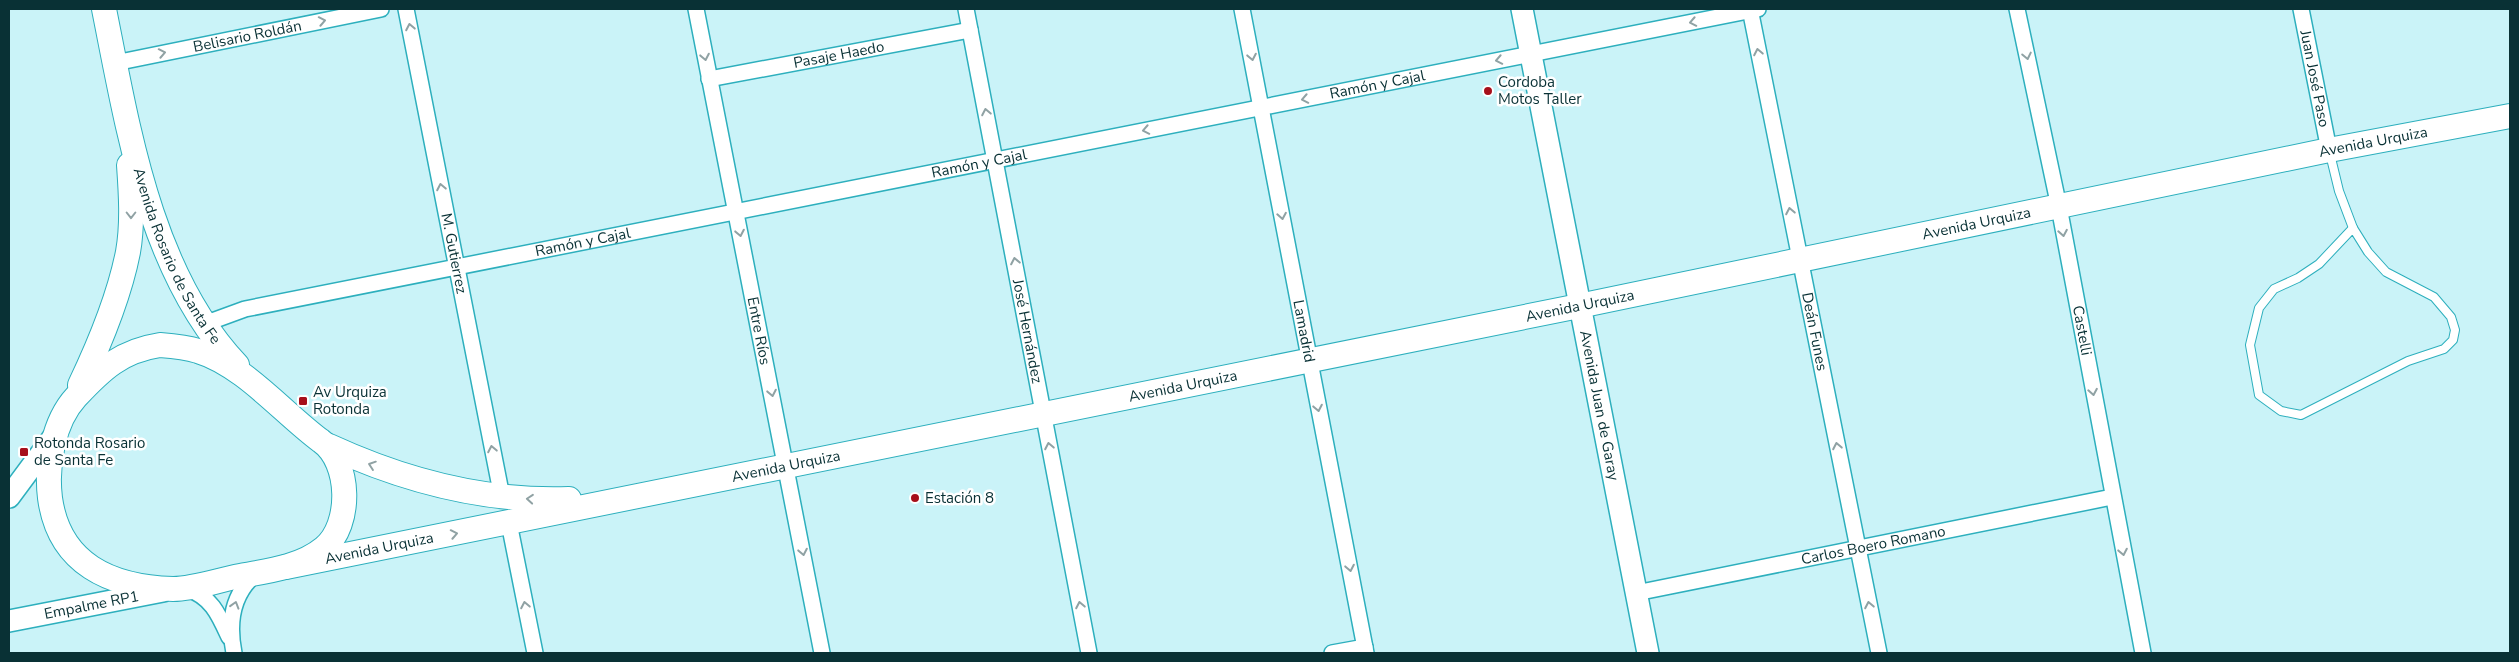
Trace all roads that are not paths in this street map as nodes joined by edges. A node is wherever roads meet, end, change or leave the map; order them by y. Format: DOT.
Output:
graph roads {
  1 [pos="104,9"];
  2 [pos="381,9"];
  3 [pos="406,9"];
  4 [pos="696,9"];
  5 [pos="966,9"];
  6 [pos="1242,9"];
  7 [pos="1522,9"];
  8 [pos="1753,9"];
  9 [pos="2017,9"];
  10 [pos="2301,9"];
  11 [pos="970,30"];
  12 [pos="1531,54"];
  13 [pos="115,63"];
  14 [pos="709,79"];
  15 [pos="1262,107"];
  16 [pos="125,114"];
  17 [pos="2510,116"];
  18 [pos="2329,150"];
  19 [pos="996,160"];
  20 [pos="2059,207"];
  21 [pos="736,212"];
  22 [pos="2353,228"];
  23 [pos="1799,259"];
  24 [pos="456,267"];
  25 [pos="1579,306"];
  26 [pos="204,324"];
  27 [pos="1309,360"];
  28 [pos="254,382"];
  29 [pos="71,402"];
  30 [pos="1043,412"];
  31 [pos="55,435"];
  32 [pos="329,446"];
  33 [pos="786,465"];
  34 [pos="649,493"];
  35 [pos="9,497"];
  36 [pos="502,497"];
  37 [pos="2112,497"];
  38 [pos="508,523"];
  39 [pos="1858,548"];
  40 [pos="286,567"];
  41 [pos="258,572"];
  42 [pos="179,588"];
  43 [pos="1636,593"];
  44 [pos="9,622"];
  45 [pos="233,649"];
  46 [pos="1366,650"];
  47 [pos="535,653"];
  48 [pos="822,653"];
  49 [pos="1089,653"];
  50 [pos="1332,653"];
  51 [pos="1648,653"];
  52 [pos="1878,653"];
  53 [pos="2143,653"];
  1 -- 13 [label="main road, Avenida Rosario de Santa Fe"];
  13 -- 2 [label="street, Belisario Roldán, one-way"];
  24 -- 3 [label="street, M. Gutierrez, one-way"];
  4 -- 14 [label="street, Entre Ríos, one-way"];
  5 -- 11 [label="street, José Hernández"];
  6 -- 15 [label="street, Lamadrid, one-way"];
  7 -- 12 [label="street, Avenida Juan de Garay"];
  8 -- 12 [label="street, Ramón y Cajal, one-way"];
  23 -- 8 [label="street, Deán Funes, one-way"];
  9 -- 20 [label="street, Castelli, one-way"];
  10 -- 18 [label="street, Juan José Paso"];
  11 -- 14 [label="street, Pasaje Haedo"];
  19 -- 11 [label="street, José Hernández, one-way"];
  12 -- 15 [label="street, Ramón y Cajal, one-way"];
  12 -- 25 [label="street, Avenida Juan de Garay"];
  13 -- 16 [label="main road, Avenida Rosario de Santa Fe"];
  14 -- 21 [label="street, Entre Ríos"];
  15 -- 19 [label="street, Ramón y Cajal, one-way"];
  15 -- 27 [label="street, Lamadrid, one-way"];
  16 -- 26 [label="main road, Avenida Rosario de Santa Fe"];
  16 -- 29 [label="main road, Avenida Rosario de Santa Fe, one-way"];
  17 -- 18 [label="main road, Avenida Urquiza"];
  18 -- 20 [label="main road, Avenida Urquiza"];
  18 -- 22 [label="lane"];
  19 -- 21 [label="street, Ramón y Cajal"];
  30 -- 19 [label="street, José Hernández, one-way"];
  20 -- 23 [label="main road, Avenida Urquiza"];
  20 -- 37 [label="street, Castelli, one-way"];
  21 -- 24 [label="street, Ramón y Cajal"];
  21 -- 33 [label="street, Entre Ríos, one-way"];
  22 -- 22 [label="lane"];
  23 -- 25 [label="main road, Avenida Urquiza"];
  39 -- 23 [label="street, Deán Funes, one-way"];
  24 -- 26 [label="street, Ramón y Cajal"];
  36 -- 24 [label="street, M. Gutierrez, one-way"];
  25 -- 27 [label="main road, Avenida Urquiza"];
  25 -- 43 [label="street, Avenida Juan de Garay"];
  26 -- 28 [label="main road, Avenida Rosario de Santa Fe"];
  27 -- 30 [label="main road, Avenida Urquiza"];
  27 -- 46 [label="street, Lamadrid, one-way"];
  28 -- 29 [label="main road"];
  28 -- 32 [label="main road"];
  29 -- 31 [label="main road, Avenida Rosario de Santa Fe"];
  30 -- 33 [label="main road, Avenida Urquiza"];
  49 -- 30 [label="street, José Hernández, one-way"];
  31 -- 35 [label="street"];
  31 -- 42 [label="main road, Avenida Rosario de Santa Fe"];
  36 -- 32 [label="main road, Avenida Urquiza, one-way"];
  32 -- 40 [label="main road"];
  33 -- 34 [label="main road, Avenida Urquiza"];
  33 -- 48 [label="street, Entre Ríos, one-way"];
  34 -- 36 [label="main road, Avenida Urquiza, one-way"];
  34 -- 38 [label="main road, Avenida Urquiza"];
  37 -- 39 [label="street, Carlos Boero Romano"];
  37 -- 53 [label="street, Castelli, one-way"];
  40 -- 38 [label="main road, Avenida Urquiza, one-way"];
  47 -- 38 [label="street, one-way"];
  39 -- 43 [label="street, Carlos Boero Romano"];
  52 -- 39 [label="street, Deán Funes, one-way"];
  40 -- 41 [label="main road, Avenida Urquiza"];
  41 -- 42 [label="main road, Avenida Urquiza"];
  45 -- 41 [label="street, one-way"];
  42 -- 44 [label="street, Empalme RP1"];
  42 -- 45 [label="street"];
  43 -- 51 [label="street, Avenida Juan de Garay"];
  46 -- 50 [label="street"];
}
